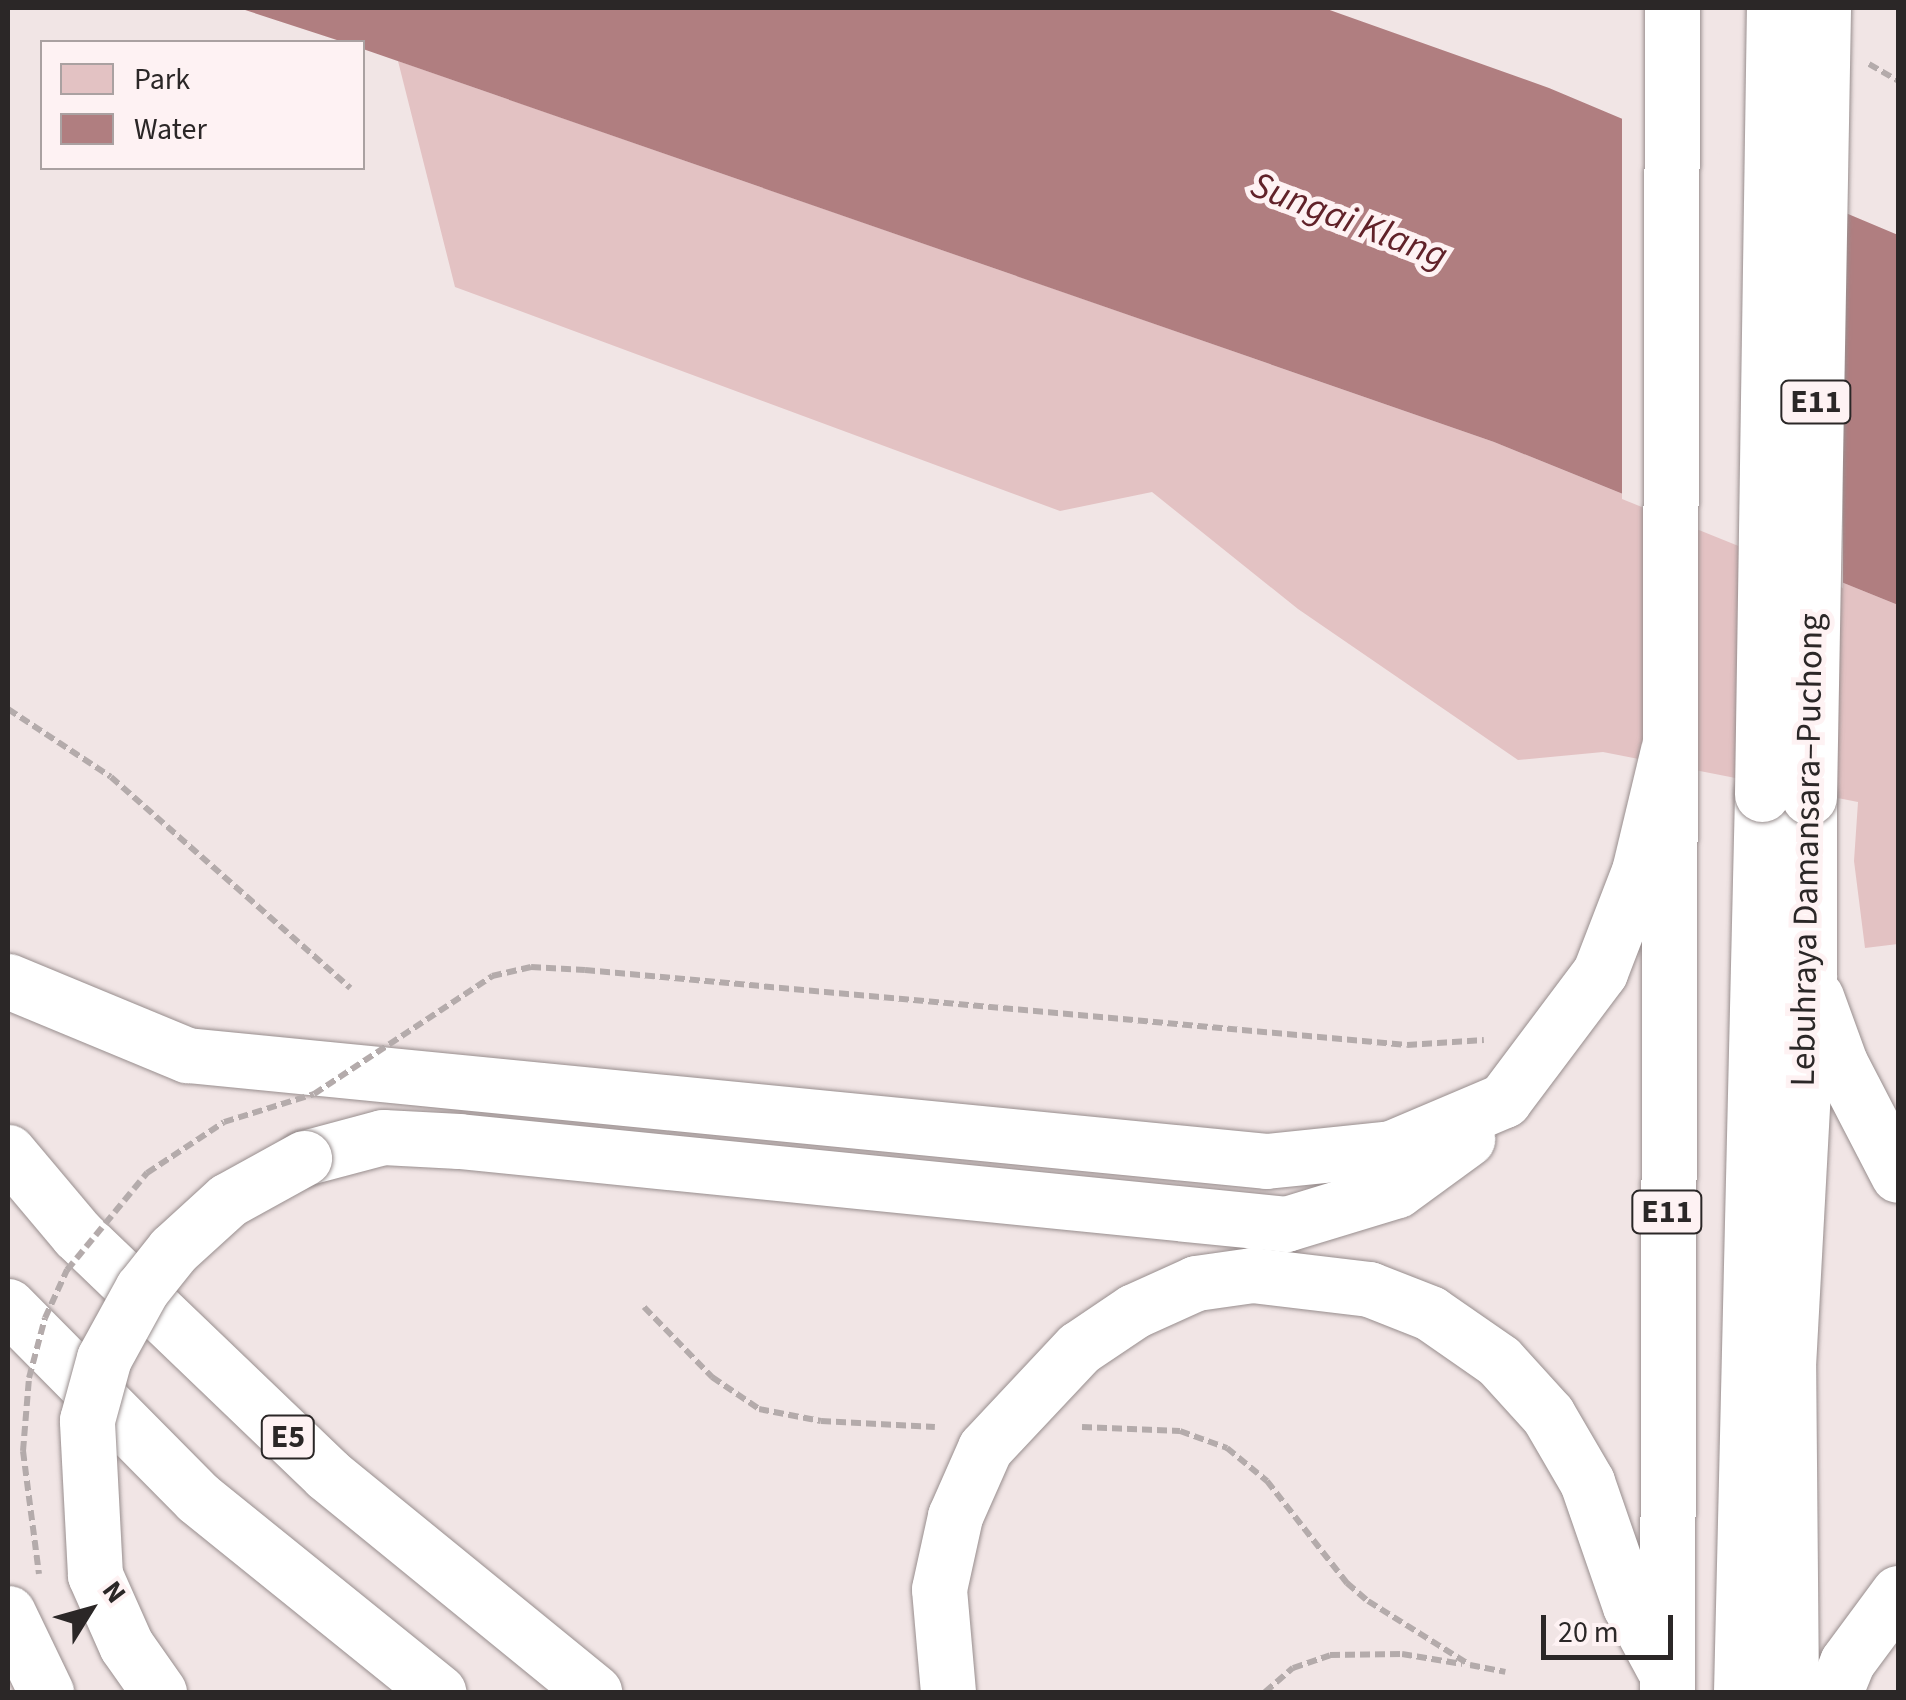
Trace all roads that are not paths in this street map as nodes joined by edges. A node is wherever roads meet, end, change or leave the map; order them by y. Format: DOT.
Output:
graph roads {
  1 [pos="1672,8"];
  2 [pos="1774,8"];
  3 [pos="1823,8"];
  4 [pos="1668,750"];
  5 [pos="1786,796"];
  6 [pos="1808,976"];
  7 [pos="8,981"];
  8 [pos="1504,1100"];
  9 [pos="8,1152"];
  10 [pos="1898,1176"];
  11 [pos="8,1306"];
  12 [pos="1898,1593"];
  13 [pos="8,1614"];
  14 [pos="1667,1683"];
  15 [pos="46,1692"];
  16 [pos="159,1692"];
  17 [pos="438,1692"];
  18 [pos="594,1692"];
  19 [pos="948,1692"];
  20 [pos="1742,1692"];
  21 [pos="1790,1692"];
  22 [pos="1835,1692"];
  1 -- 4 [label="highway, E11"];
  2 -- 5 [label="highway, Lebuhraya Damansara–Puchong / E11, bridge"];
  3 -- 5 [label="highway, Lebuhraya Damansara–Puchong / E11, bridge"];
  4 -- 8 [label="highway"];
  4 -- 14 [label="highway, E11"];
  5 -- 6 [label="highway, Lebuhraya Damansara–Puchong / E11"];
  5 -- 20 [label="highway, Lebuhraya Damansara–Puchong / E11"];
  6 -- 10 [label="highway"];
  6 -- 21 [label="highway, Lebuhraya Damansara–Puchong / E11"];
  7 -- 8 [label="highway"];
  8 -- 16 [label="highway, bridge"];
  9 -- 18 [label="highway, E5"];
  11 -- 17 [label="highway"];
  12 -- 22 [label="highway"];
  13 -- 15 [label="highway"];
  14 -- 19 [label="highway"];
}
